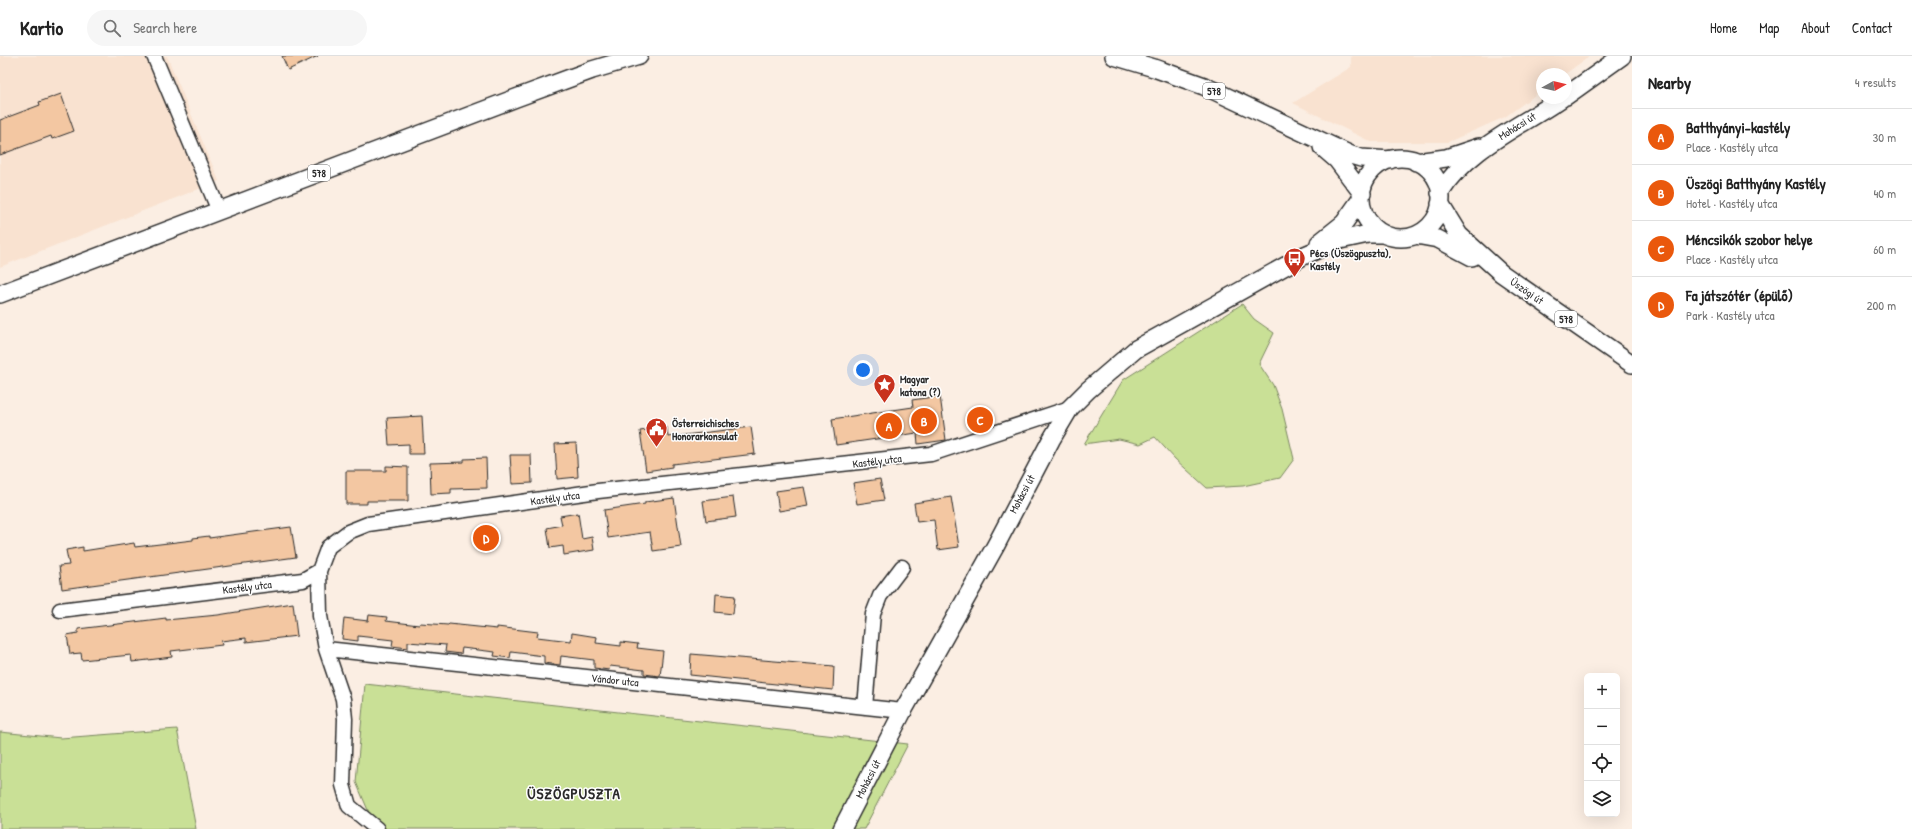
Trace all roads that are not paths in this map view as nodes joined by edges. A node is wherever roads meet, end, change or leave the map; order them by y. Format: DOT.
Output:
graph roads {
  1 [pos="154,56"];
  2 [pos="639,56"];
  3 [pos="1114,56"];
  4 [pos="1622,56"];
  5 [pos="1572,92"];
  6 [pos="1552,104"];
  7 [pos="1309,137"];
  8 [pos="1492,142"];
  9 [pos="1390,160"];
  10 [pos="1416,162"];
  11 [pos="1361,196"];
  12 [pos="1440,199"];
  13 [pos="219,211"];
  14 [pos="1384,234"];
  15 [pos="1416,235"];
  16 [pos="1305,254"];
  17 [pos="1501,273"];
  18 [pos="0,294"];
  19 [pos="1632,364"];
  20 [pos="1070,408"];
  21 [pos="902,567"];
  22 [pos="319,571"];
  23 [pos="60,610"];
  24 [pos="326,649"];
  25 [pos="865,707"];
  26 [pos="903,711"];
  27 [pos="377,829"];
  28 [pos="842,829"];
  1 -- 13 [label="street"];
  2 -- 13 [label="main road, 578"];
  3 -- 7 [label="main road, 578"];
  4 -- 5 [label="main road"];
  6 -- 8 [label="main road, Mohácsi út"];
  7 -- 9 [label="main road, 578"];
  7 -- 11 [label="main road, 578"];
  8 -- 10 [label="main road"];
  8 -- 12 [label="main road"];
  9 -- 10 [label="main road, 578"];
  9 -- 11 [label="main road"];
  10 -- 12 [label="main road, 578"];
  11 -- 14 [label="main road, 578"];
  11 -- 16 [label="main road"];
  12 -- 15 [label="main road"];
  12 -- 17 [label="main road, 578"];
  13 -- 18 [label="main road, 578"];
  14 -- 15 [label="main road, 578"];
  14 -- 16 [label="main road"];
  15 -- 17 [label="main road, 578"];
  16 -- 20 [label="main road, Mohácsi út"];
  17 -- 19 [label="main road, Üszögi út / 578"];
  20 -- 22 [label="street, Kastély utca"];
  20 -- 26 [label="main road, Mohácsi út"];
  21 -- 25 [label="street"];
  22 -- 23 [label="street, Kastély utca"];
  22 -- 24 [label="street"];
  24 -- 25 [label="street, Vándor utca"];
  24 -- 27 [label="street"];
  25 -- 26 [label="street, Vándor utca"];
  26 -- 28 [label="main road, Mohácsi út"];
}
